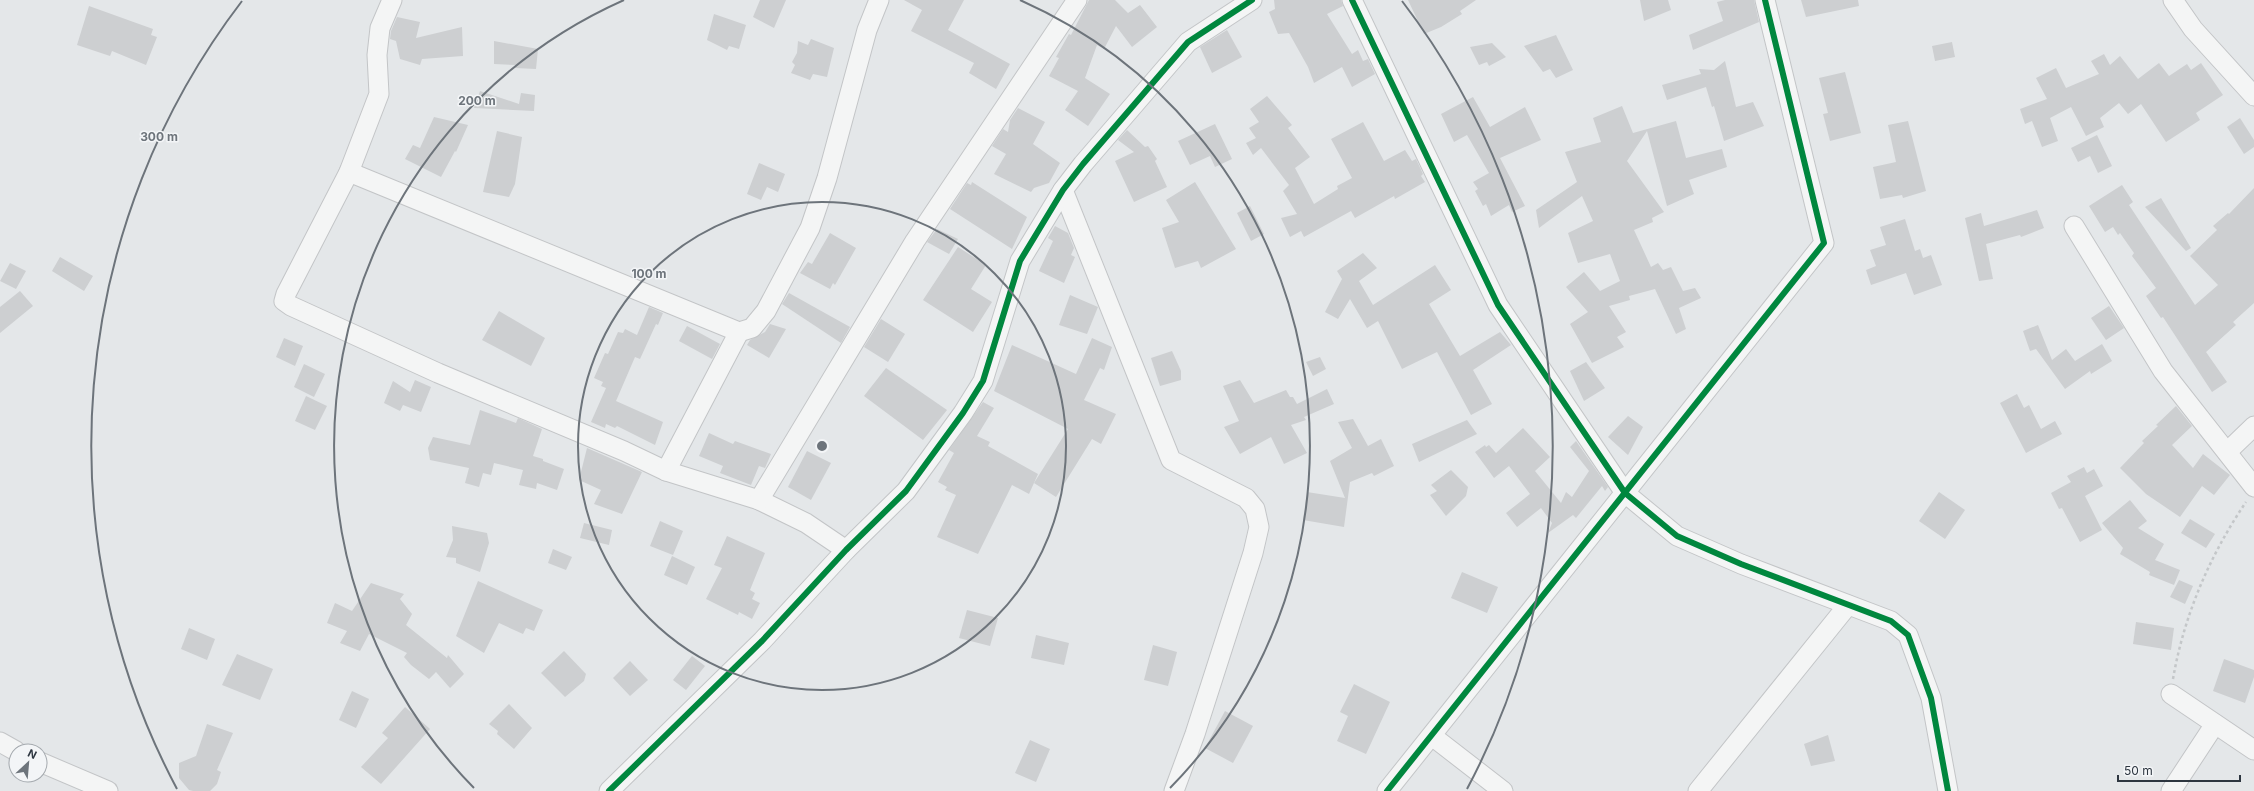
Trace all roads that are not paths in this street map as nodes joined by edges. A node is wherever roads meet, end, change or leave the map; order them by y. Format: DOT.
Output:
graph roads {
  1 [pos="392,0"];
  2 [pos="879,0"];
  3 [pos="1077,0"];
  4 [pos="1252,0"];
  5 [pos="1352,0"];
  6 [pos="1765,0"];
  7 [pos="2173,0"];
  8 [pos="2254,96"];
  9 [pos="349,172"];
  10 [pos="1063,190"];
  11 [pos="2074,226"];
  12 [pos="739,332"];
  13 [pos="2254,426"];
  14 [pos="2226,452"];
  15 [pos="666,471"];
  16 [pos="1625,492"];
  17 [pos="2252,492"];
  18 [pos="759,500"];
  19 [pos="846,550"];
  20 [pos="1848,605"];
  21 [pos="2171,694"];
  22 [pos="2215,724"];
  23 [pos="1432,736"];
  24 [pos="2254,750"];
  25 [pos="48,765"];
  26 [pos="108,791"];
  27 [pos="609,791"];
  28 [pos="1174,791"];
  29 [pos="1387,791"];
  30 [pos="1503,791"];
  31 [pos="1698,791"];
  32 [pos="1948,791"];
  33 [pos="2171,791"];
  1 -- 9 [label="street"];
  2 -- 12 [label="street"];
  3 -- 18 [label="street"];
  4 -- 10 [label="street"];
  5 -- 16 [label="street"];
  6 -- 16 [label="street"];
  7 -- 8 [label="street"];
  9 -- 12 [label="street"];
  9 -- 15 [label="street"];
  10 -- 19 [label="street"];
  10 -- 28 [label="street"];
  11 -- 14 [label="street"];
  12 -- 15 [label="street"];
  13 -- 14 [label="street"];
  14 -- 17 [label="street"];
  15 -- 18 [label="street"];
  16 -- 20 [label="street"];
  16 -- 23 [label="street"];
  18 -- 19 [label="street"];
  19 -- 27 [label="street"];
  20 -- 31 [label="street"];
  20 -- 32 [label="street"];
  21 -- 22 [label="street"];
  22 -- 24 [label="street"];
  22 -- 33 [label="street"];
  23 -- 29 [label="street"];
  23 -- 30 [label="street"];
  25 -- 26 [label="street"];
}
